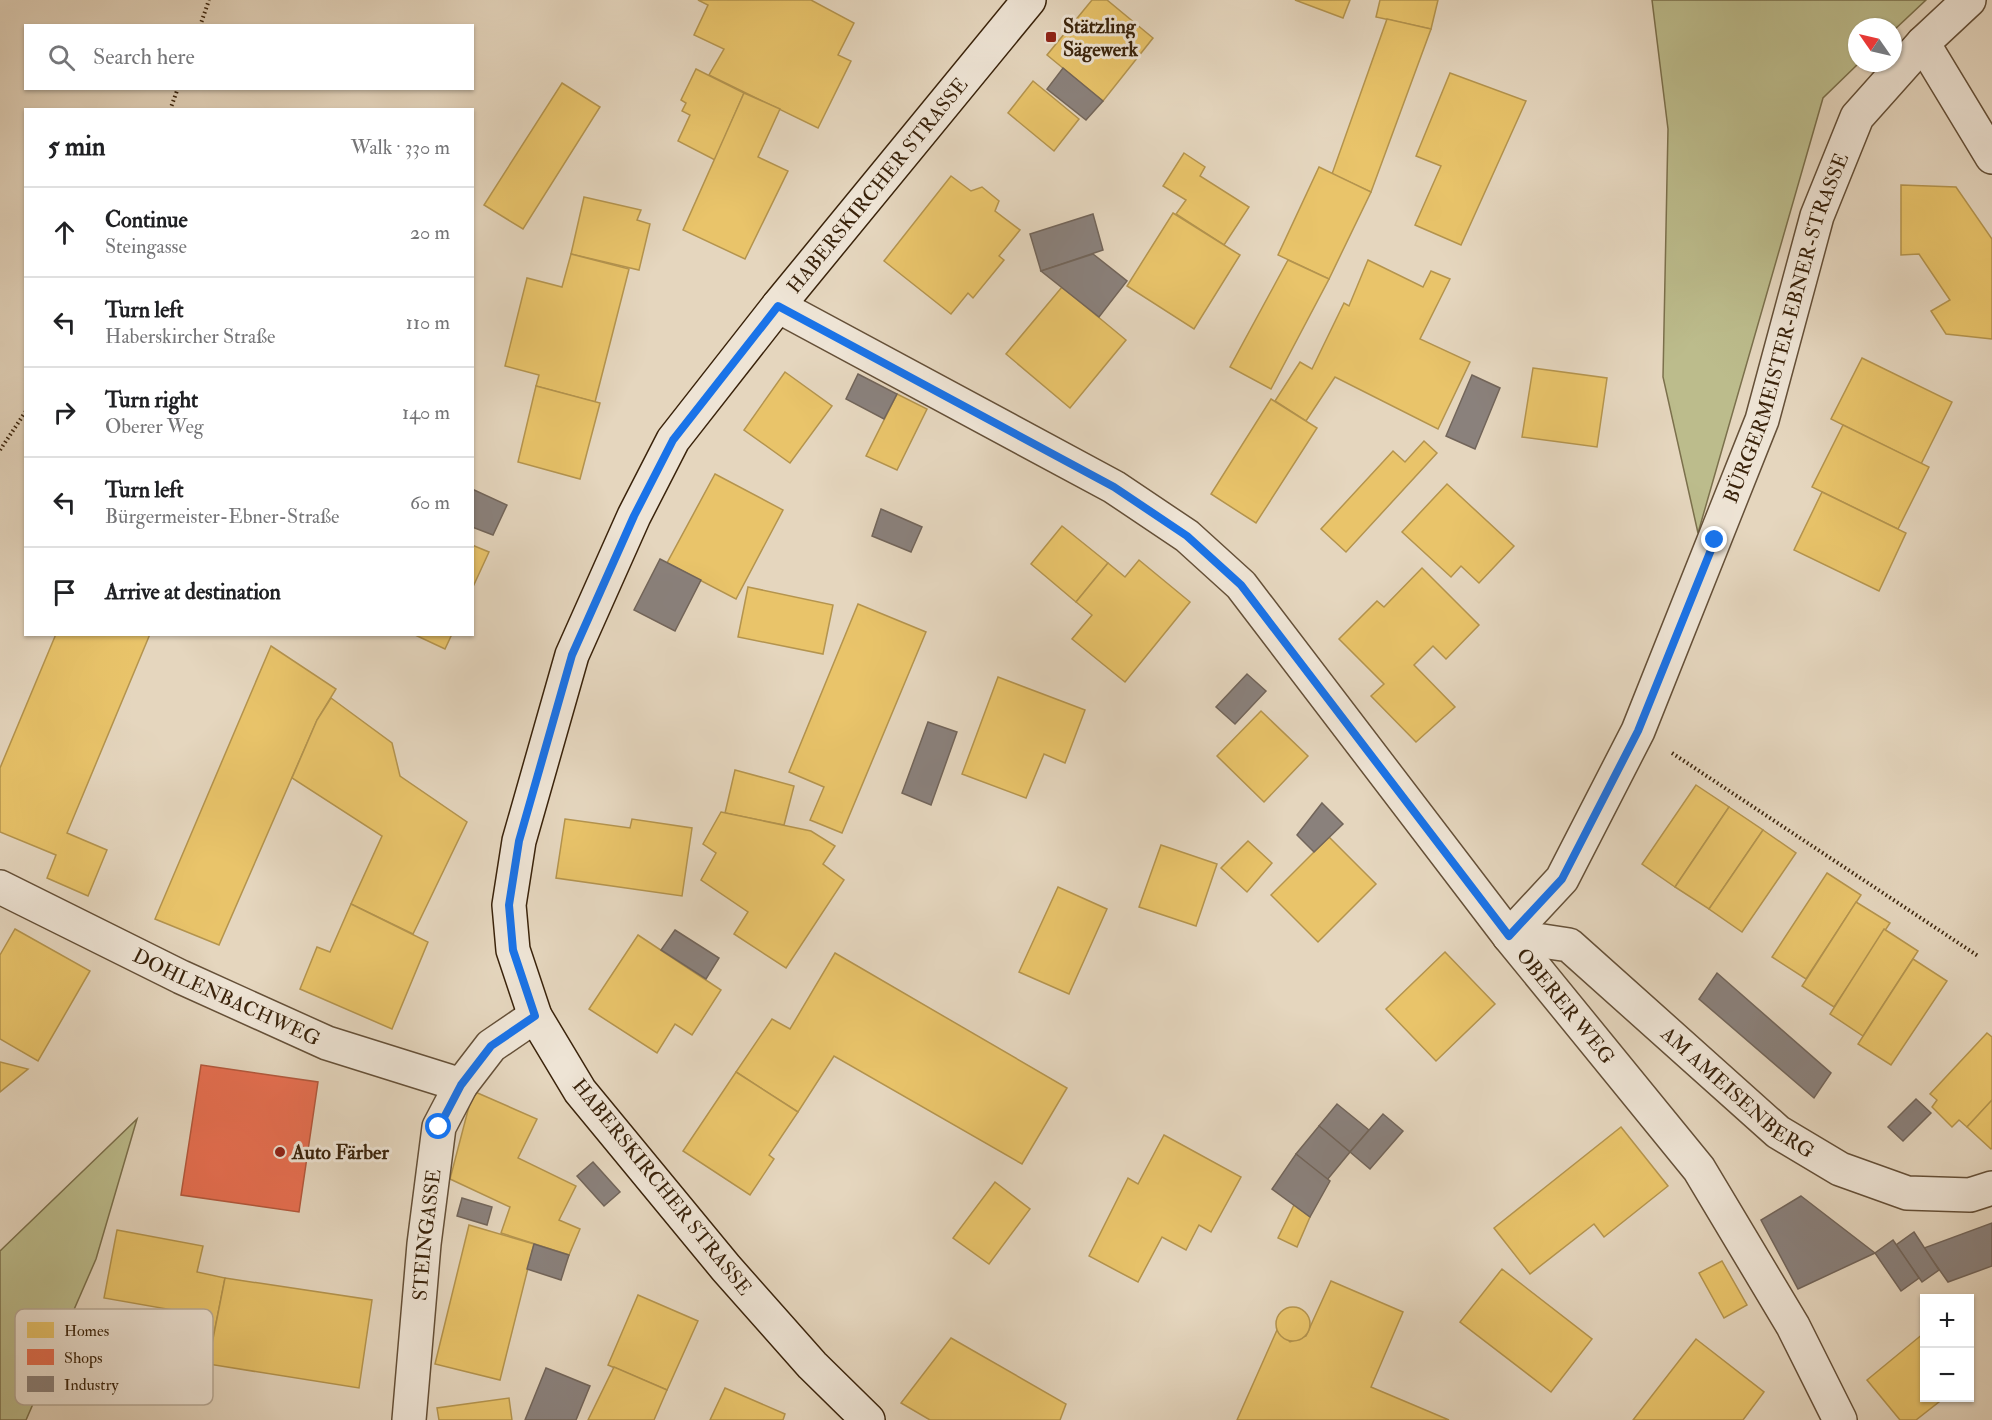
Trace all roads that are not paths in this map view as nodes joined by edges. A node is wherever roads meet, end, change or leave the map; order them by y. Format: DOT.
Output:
graph roads {
  1 [pos="1029,0"];
  2 [pos="1969,0"];
  3 [pos="1923,43"];
  4 [pos="1992,157"];
  5 [pos="778,306"];
  6 [pos="0,886"];
  7 [pos="1509,936"];
  8 [pos="535,1016"];
  9 [pos="461,1085"];
  10 [pos="1992,1188"];
  11 [pos="409,1420"];
  12 [pos="868,1420"];
  13 [pos="1840,1420"];
  1 -- 5 [label="street, HABERSKIRCHER STRASSE"];
  2 -- 3 [label="street, BÜRGERMEISTER-EBNER-STRASSE"];
  3 -- 4 [label="street"];
  3 -- 7 [label="street, BÜRGERMEISTER-EBNER-STRASSE"];
  5 -- 7 [label="street, OBERER WEG"];
  5 -- 8 [label="street, HABERSKIRCHER STRASSE"];
  6 -- 9 [label="street, DOHLENBACHWEG"];
  7 -- 10 [label="street, AM AMEISENBERG"];
  7 -- 13 [label="street, OBERER WEG"];
  8 -- 9 [label="street, STEINGASSE"];
  8 -- 12 [label="street, HABERSKIRCHER STRASSE"];
  9 -- 11 [label="street, STEINGASSE"];
}
